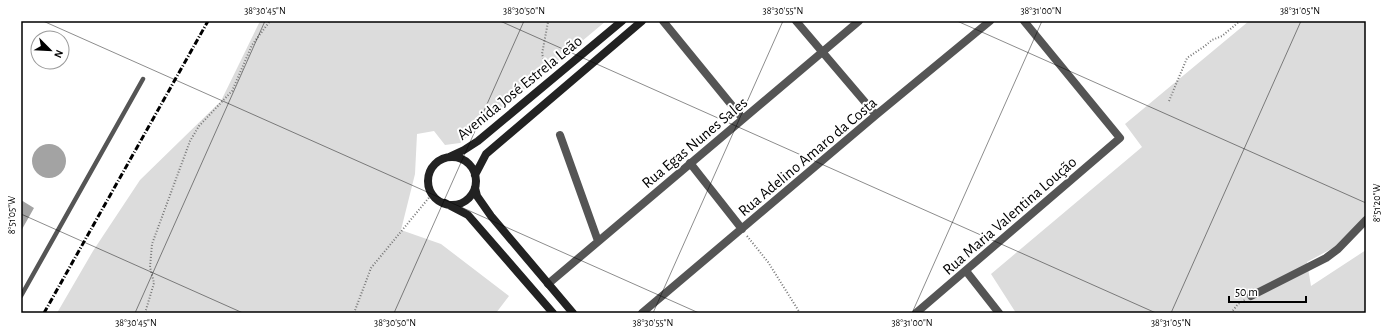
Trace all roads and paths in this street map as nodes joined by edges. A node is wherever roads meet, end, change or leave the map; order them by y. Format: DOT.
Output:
graph roads {
  1 [pos="270,21"];
  2 [pos="546,21"];
  3 [pos="622,21"];
  4 [pos="642,21"];
  5 [pos="663,21"];
  6 [pos="796,21"];
  7 [pos="859,21"];
  8 [pos="990,21"];
  9 [pos="1024,21"];
  10 [pos="1240,21"];
  11 [pos="822,52"];
  12 [pos="143,79"];
  13 [pos="551,81"];
  14 [pos="1169,102"];
  15 [pos="876,115"];
  16 [pos="743,119"];
  17 [pos="560,135"];
  18 [pos="449,157"];
  19 [pos="690,163"];
  20 [pos="475,175"];
  21 [pos="475,188"];
  22 [pos="432,194"];
  23 [pos="445,204"];
  24 [pos="1366,220"];
  25 [pos="742,229"];
  26 [pos="598,241"];
  27 [pos="966,271"];
  28 [pos="548,284"];
  29 [pos="21,296"];
  30 [pos="1251,296"];
  31 [pos="145,313"];
  32 [pos="354,313"];
  33 [pos="552,313"];
  34 [pos="573,313"];
  35 [pos="642,313"];
  36 [pos="800,313"];
  37 [pos="916,313"];
  38 [pos="999,313"];
  39 [pos="1231,313"];
  1 -- 31 [label="path"];
  2 -- 13 [label="path"];
  3 -- 13 [label="street, Avenida José Estrela Leão"];
  4 -- 20 [label="street, Avenida José Estrela Leão"];
  5 -- 16 [label="street"];
  6 -- 11 [label="street"];
  7 -- 11 [label="street, Rua Egas Nunes Sales"];
  8 -- 15 [label="street, Rua Adelino Amaro da Costa"];
  9 -- 27 [label="street, Rua Maria Valentina Loução"];
  10 -- 14 [label="path"];
  11 -- 15 [label="street"];
  11 -- 16 [label="street, Rua Egas Nunes Sales"];
  12 -- 29 [label="lane"];
  13 -- 18 [label="street, Avenida José Estrela Leão"];
  15 -- 25 [label="street, Rua Adelino Amaro da Costa"];
  16 -- 19 [label="street, Rua Egas Nunes Sales"];
  17 -- 26 [label="street"];
  18 -- 20 [label="street"];
  18 -- 22 [label="street"];
  19 -- 25 [label="street"];
  19 -- 26 [label="street, Rua Egas Nunes Sales"];
  20 -- 21 [label="street"];
  21 -- 23 [label="street"];
  21 -- 28 [label="street"];
  22 -- 23 [label="street"];
  22 -- 32 [label="path"];
  23 -- 33 [label="street"];
  24 -- 30 [label="street"];
  25 -- 35 [label="street, Rua Adelino Amaro da Costa"];
  25 -- 36 [label="path"];
  26 -- 28 [label="street, Rua Egas Nunes Sales"];
  27 -- 37 [label="street, Rua Maria Valentina Loução"];
  27 -- 38 [label="street"];
  28 -- 34 [label="street"];
  30 -- 39 [label="path"];
}
